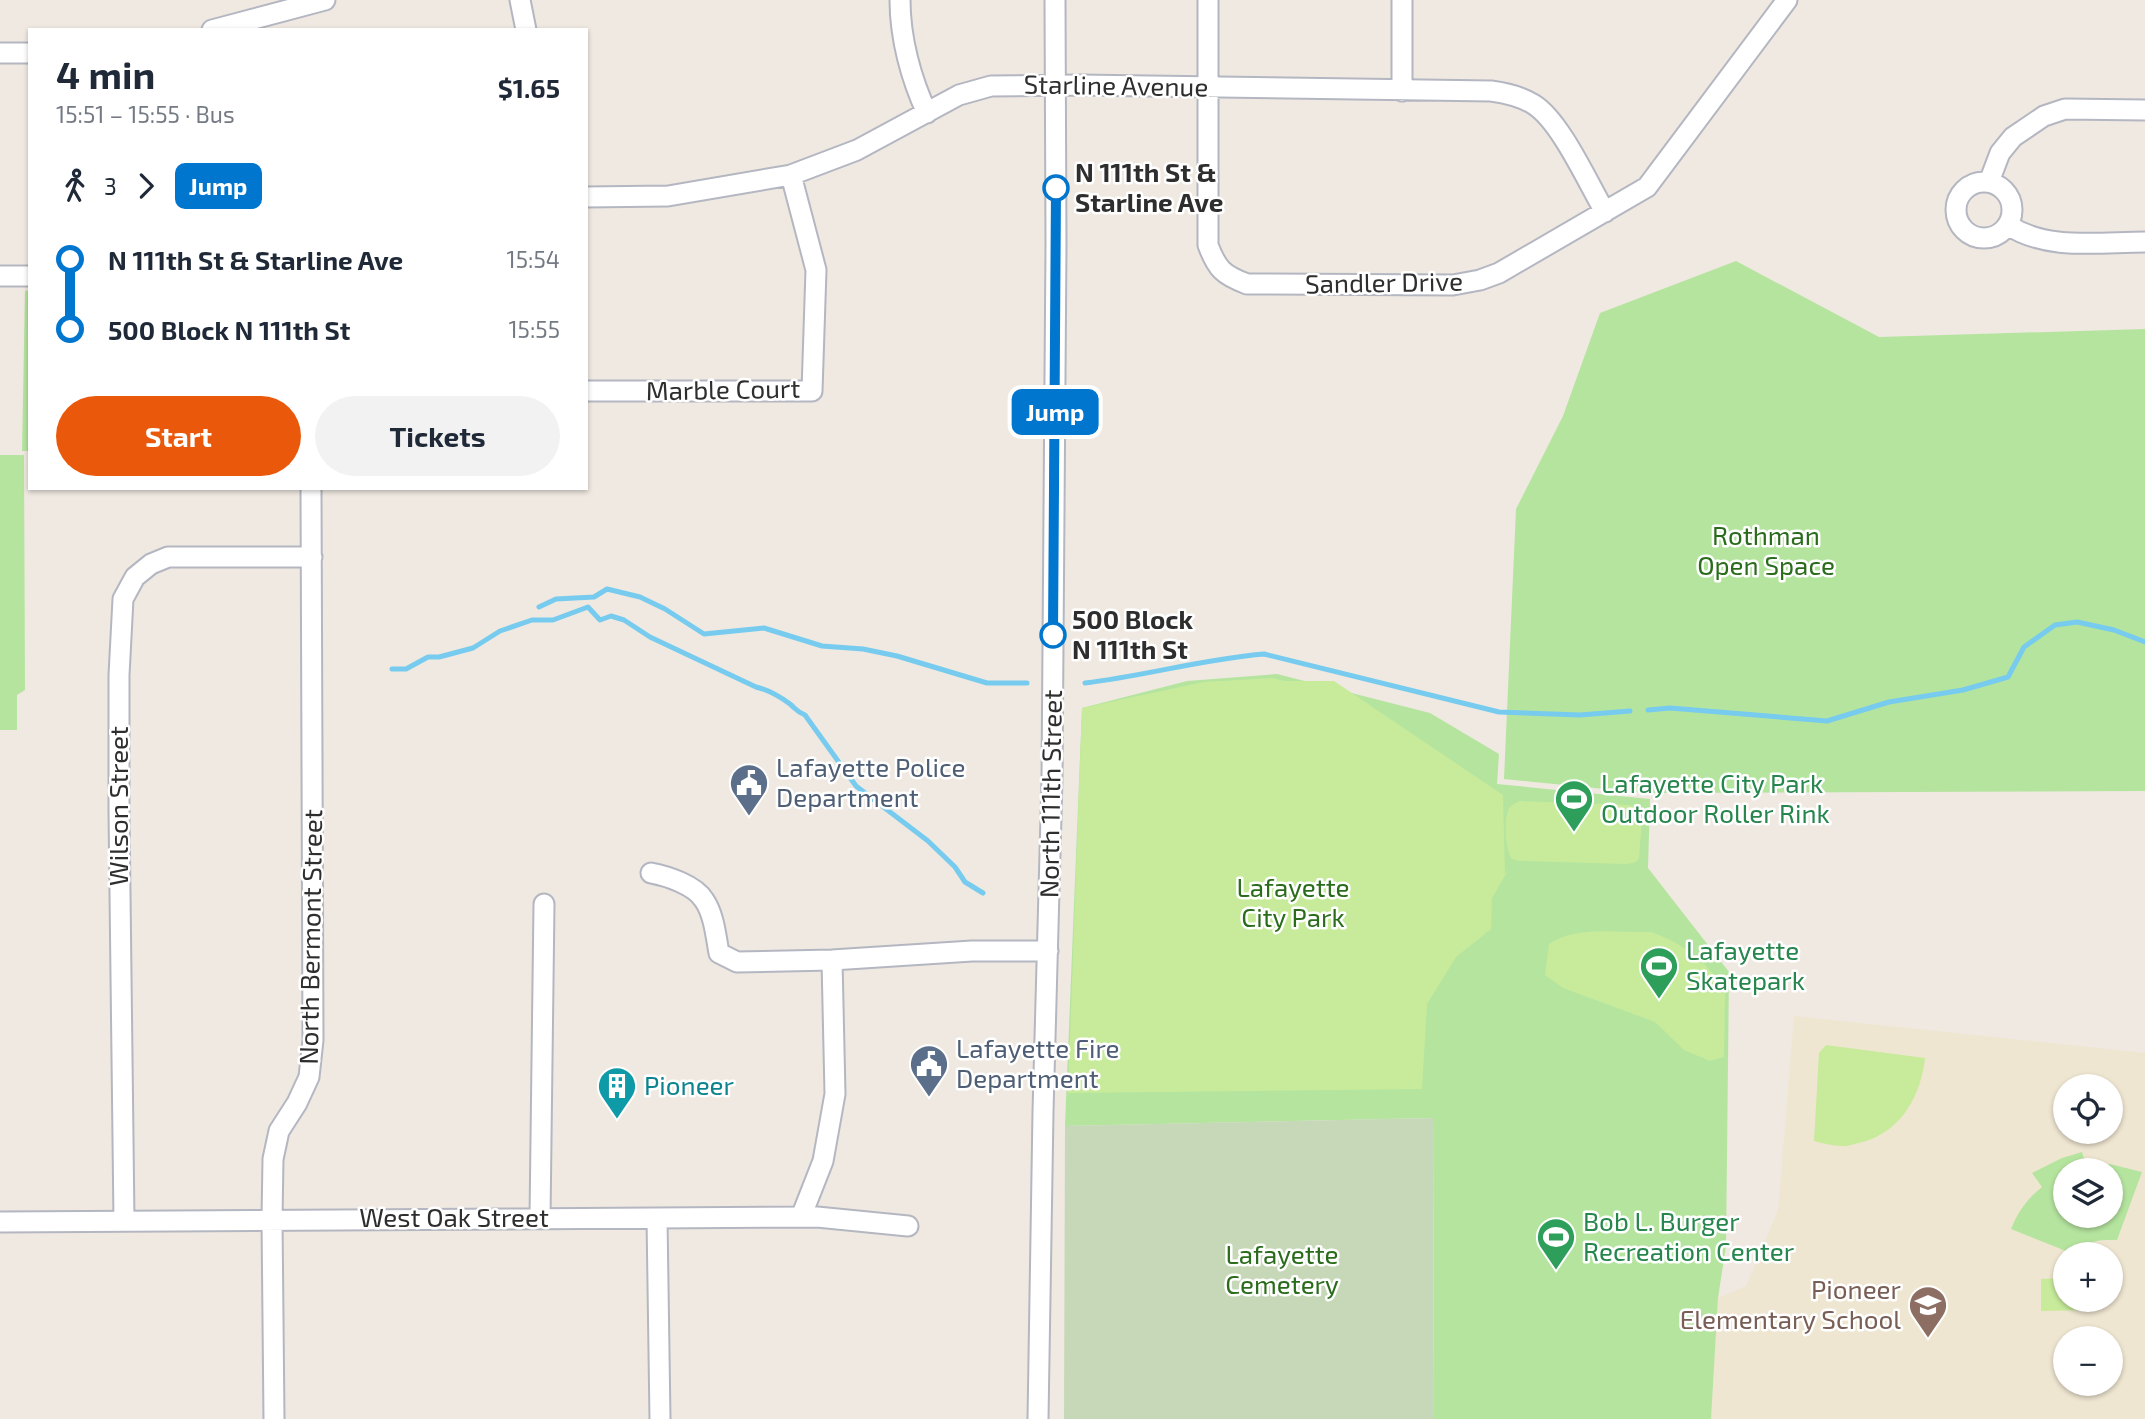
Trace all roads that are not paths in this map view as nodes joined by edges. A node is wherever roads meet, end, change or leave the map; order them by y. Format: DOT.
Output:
graph roads {
  1 [pos="325,0"];
  2 [pos="520,0"];
  3 [pos="900,0"];
  4 [pos="1055,0"];
  5 [pos="1208,0"];
  6 [pos="1402,0"];
  7 [pos="1787,0"];
  8 [pos="299,3"];
  9 [pos="218,28"];
  10 [pos="526,28"];
  11 [pos="28,52"];
  12 [pos="0,53"];
  13 [pos="1055,85"];
  14 [pos="1208,88"];
  15 [pos="1402,91"];
  16 [pos="2145,110"];
  17 [pos="927,113"];
  18 [pos="791,175"];
  19 [pos="1989,182"];
  20 [pos="588,197"];
  21 [pos="1605,212"];
  22 [pos="2008,225"];
  23 [pos="2145,242"];
  24 [pos="0,276"];
  25 [pos="28,276"];
  26 [pos="588,391"];
  27 [pos="311,490"];
  28 [pos="312,557"];
  29 [pos="651,873"];
  30 [pos="544,904"];
  31 [pos="1048,951"];
  32 [pos="832,960"];
  33 [pos="801,1217"];
  34 [pos="540,1218"];
  35 [pos="657,1218"];
  36 [pos="272,1219"];
  37 [pos="124,1221"];
  38 [pos="0,1222"];
  39 [pos="908,1226"];
  40 [pos="274,1419"];
  41 [pos="660,1419"];
  42 [pos="1038,1419"];
  1 -- 8 [label="street"];
  2 -- 10 [label="street"];
  3 -- 17 [label="street"];
  4 -- 13 [label="street, North 111th Street"];
  5 -- 14 [label="street, Sandler Drive"];
  6 -- 15 [label="street"];
  7 -- 21 [label="street, Sandler Drive"];
  8 -- 9 [label="street"];
  11 -- 12 [label="street"];
  13 -- 14 [label="street, Starline Avenue"];
  13 -- 17 [label="street, Starline Avenue"];
  13 -- 31 [label="street, North 111th Street"];
  14 -- 15 [label="street, Starline Avenue"];
  14 -- 21 [label="street, Sandler Drive"];
  15 -- 21 [label="street, Starline Avenue"];
  16 -- 19 [label="street"];
  17 -- 18 [label="street, Starline Avenue"];
  18 -- 20 [label="street, Starline Avenue"];
  18 -- 26 [label="street, Marble Court"];
  19 -- 22 [label="street"];
  19 -- 22 [label="street"];
  22 -- 23 [label="street"];
  24 -- 25 [label="street"];
  27 -- 28 [label="street, North Bermont Street"];
  28 -- 36 [label="street, North Bermont Street"];
  28 -- 37 [label="street, Wilson Street"];
  29 -- 32 [label="street"];
  30 -- 34 [label="street"];
  31 -- 32 [label="street"];
  31 -- 42 [label="street, North 111th Street"];
  32 -- 33 [label="street"];
  33 -- 35 [label="street, West Oak Street"];
  33 -- 39 [label="street, West Oak Street"];
  34 -- 35 [label="street, West Oak Street"];
  34 -- 36 [label="street, West Oak Street"];
  35 -- 41 [label="street"];
  36 -- 37 [label="street, West Oak Street"];
  36 -- 40 [label="street, North Bermont Street"];
  37 -- 38 [label="street, West Oak Street"];
}
